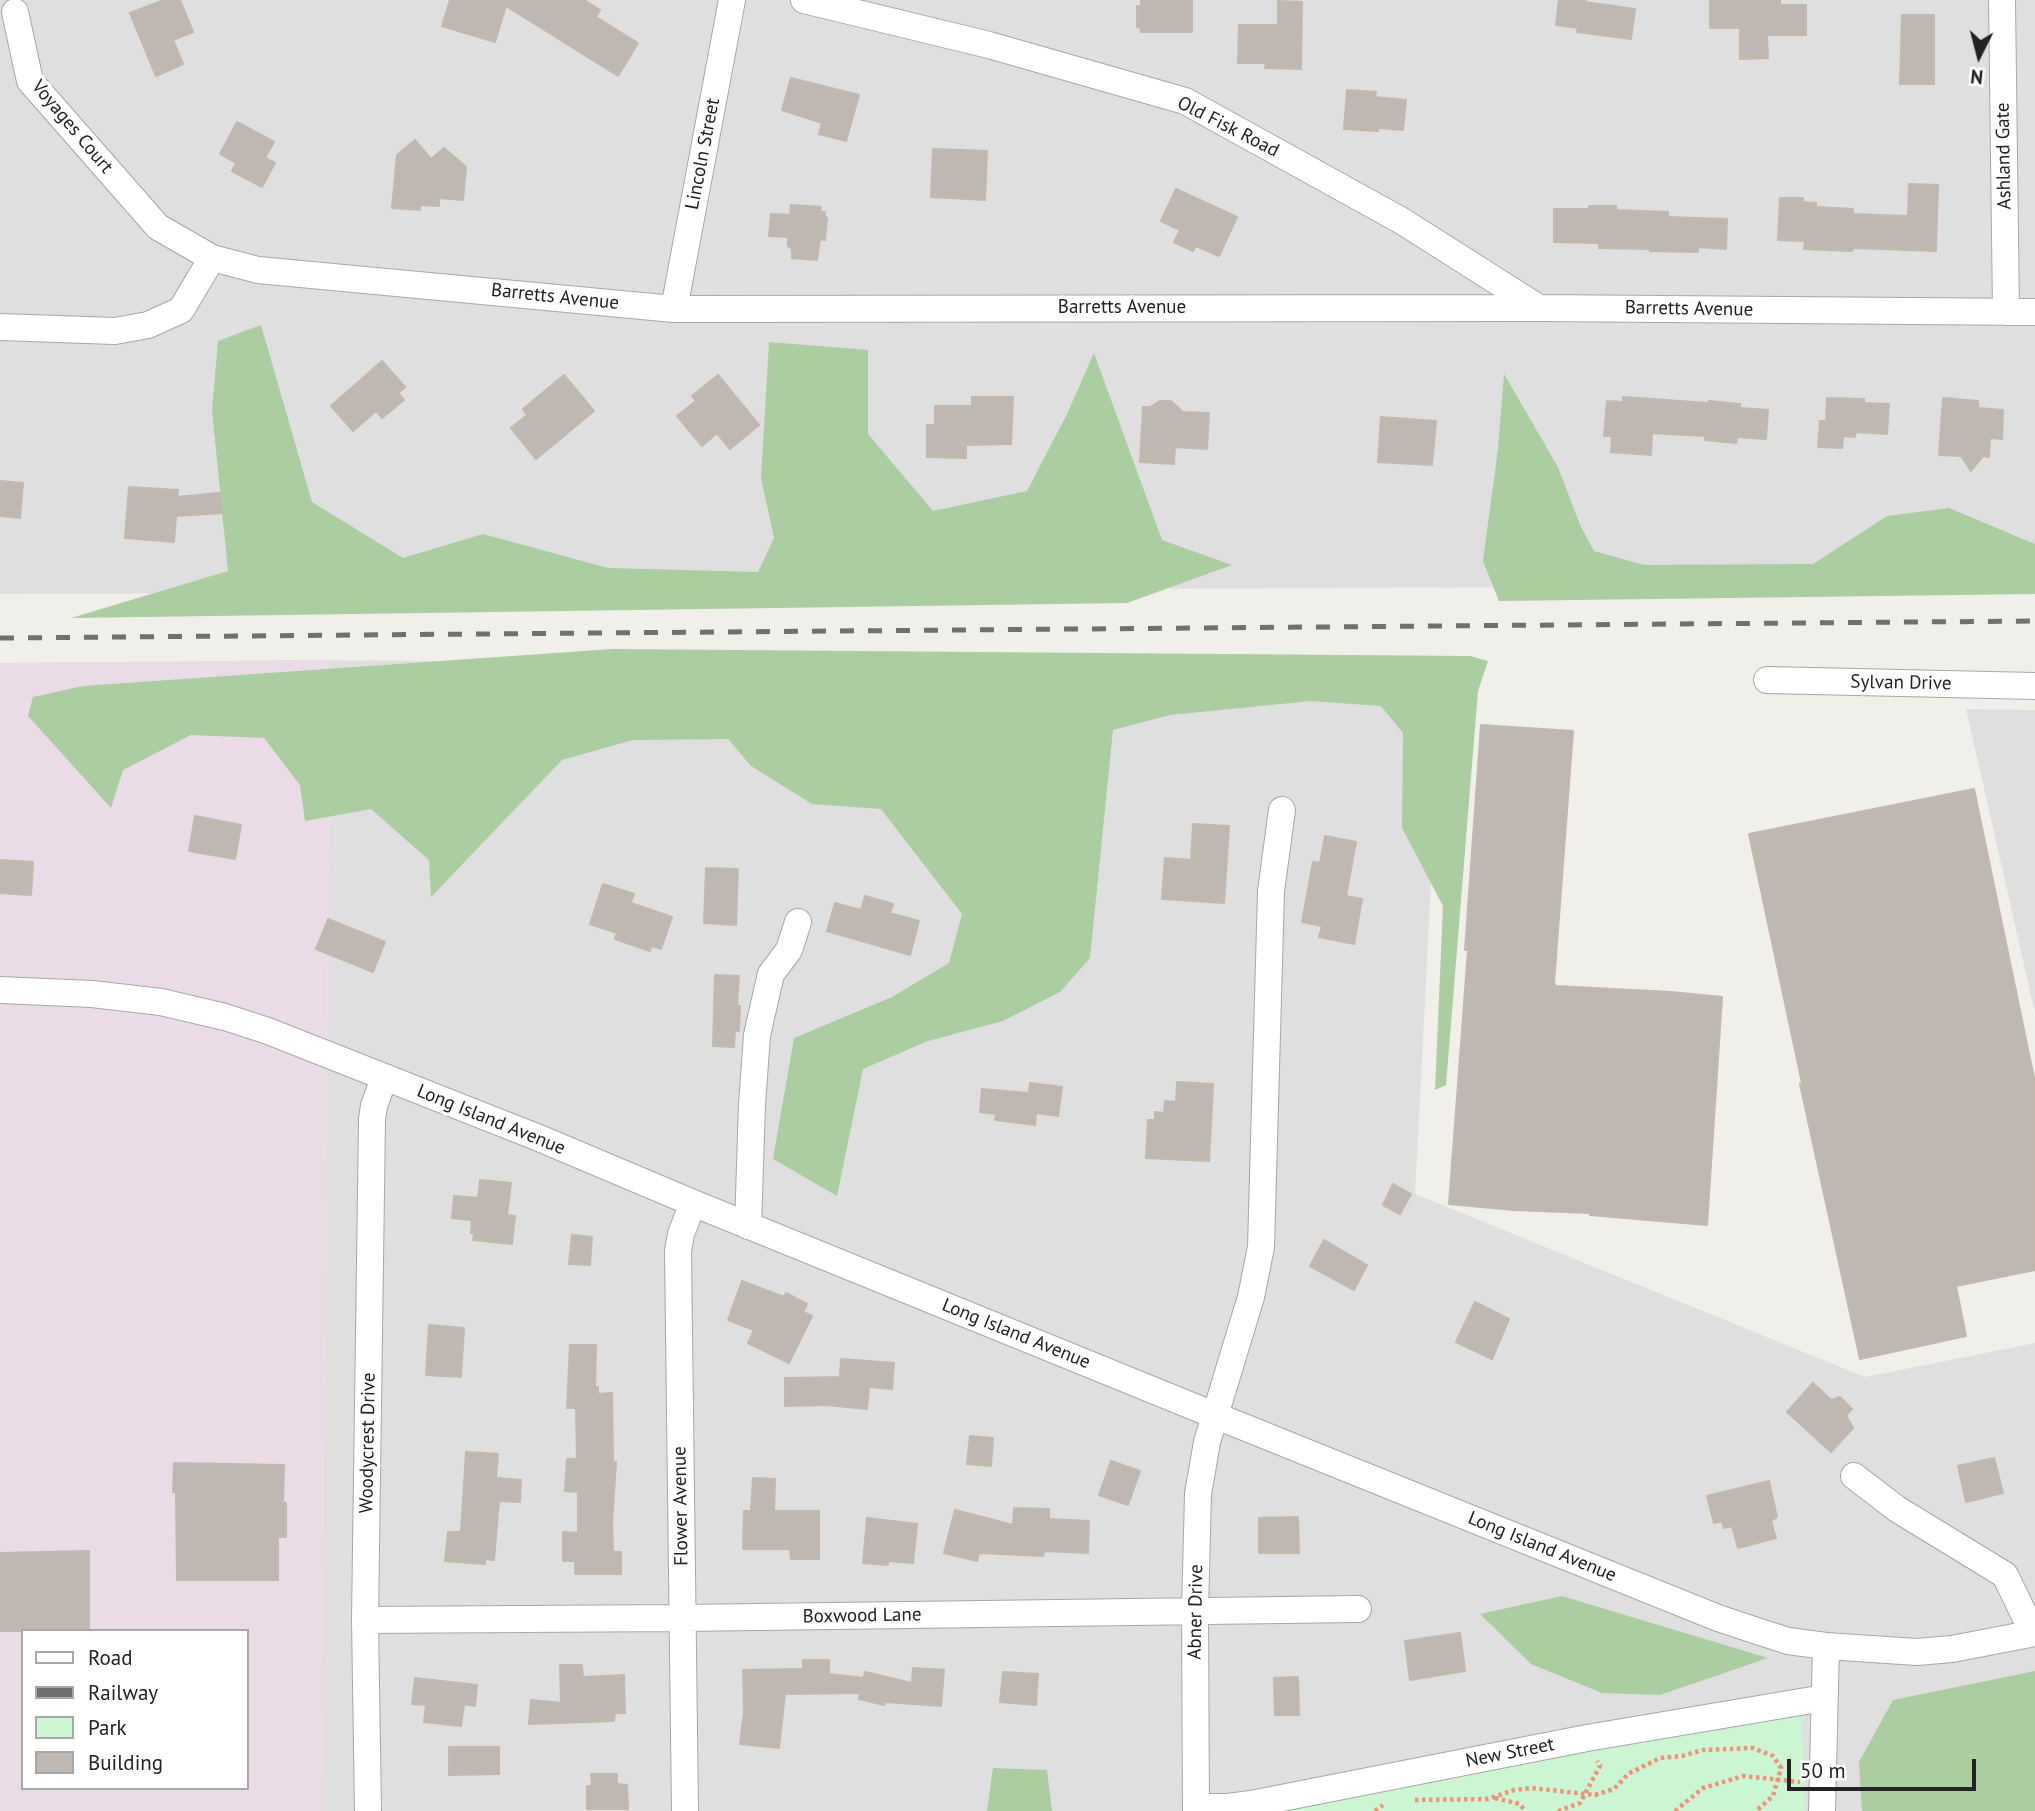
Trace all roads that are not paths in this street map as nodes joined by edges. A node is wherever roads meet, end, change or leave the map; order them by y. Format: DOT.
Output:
graph roads {
  1 [pos="732,0"];
  2 [pos="804,0"];
  3 [pos="2002,0"];
  4 [pos="15,12"];
  5 [pos="158,227"];
  6 [pos="212,258"];
  7 [pos="1539,308"];
  8 [pos="674,309"];
  9 [pos="2006,312"];
  10 [pos="2035,312"];
  11 [pos="0,327"];
  12 [pos="1767,680"];
  13 [pos="2035,687"];
  14 [pos="1282,810"];
  15 [pos="798,922"];
  16 [pos="0,990"];
  17 [pos="384,1078"];
  18 [pos="693,1203"];
  19 [pos="748,1226"];
  20 [pos="1214,1415"];
  21 [pos="1854,1476"];
  22 [pos="1358,1609"];
  23 [pos="1195,1611"];
  24 [pos="682,1618"];
  25 [pos="365,1620"];
  26 [pos="2034,1633"];
  27 [pos="1826,1646"];
  28 [pos="1824,1698"];
  29 [pos="1822,1798"];
  30 [pos="1196,1809"];
  31 [pos="368,1811"];
  32 [pos="685,1811"];
  1 -- 8 [label="street, Lincoln Street"];
  2 -- 7 [label="street, Old Fisk Road"];
  3 -- 9 [label="street, Ashland Gate"];
  4 -- 5 [label="street, Voyages Court"];
  5 -- 6 [label="street, Barretts Avenue"];
  6 -- 8 [label="street, Barretts Avenue"];
  6 -- 11 [label="street"];
  7 -- 8 [label="street, Barretts Avenue"];
  7 -- 9 [label="street, Barretts Avenue"];
  9 -- 10 [label="street, Barretts Avenue"];
  12 -- 13 [label="street, Sylvan Drive"];
  14 -- 20 [label="street, Abner Drive"];
  15 -- 19 [label="street"];
  16 -- 17 [label="street, Long Island Avenue"];
  17 -- 18 [label="street, Long Island Avenue"];
  17 -- 25 [label="street, Woodycrest Drive"];
  18 -- 19 [label="street, Long Island Avenue"];
  18 -- 24 [label="street, Flower Avenue"];
  19 -- 20 [label="street, Long Island Avenue"];
  20 -- 23 [label="street, Abner Drive"];
  20 -- 27 [label="street, Long Island Avenue"];
  21 -- 26 [label="street"];
  22 -- 23 [label="street, Boxwood Lane"];
  23 -- 24 [label="street, Boxwood Lane"];
  23 -- 30 [label="street, Abner Drive"];
  24 -- 25 [label="street, Boxwood Lane"];
  24 -- 32 [label="street, Flower Avenue"];
  25 -- 31 [label="street, Woodycrest Drive"];
  26 -- 27 [label="street, Long Island Avenue"];
  27 -- 28 [label="street"];
  28 -- 29 [label="street"];
  28 -- 30 [label="street, New Street"];
}
